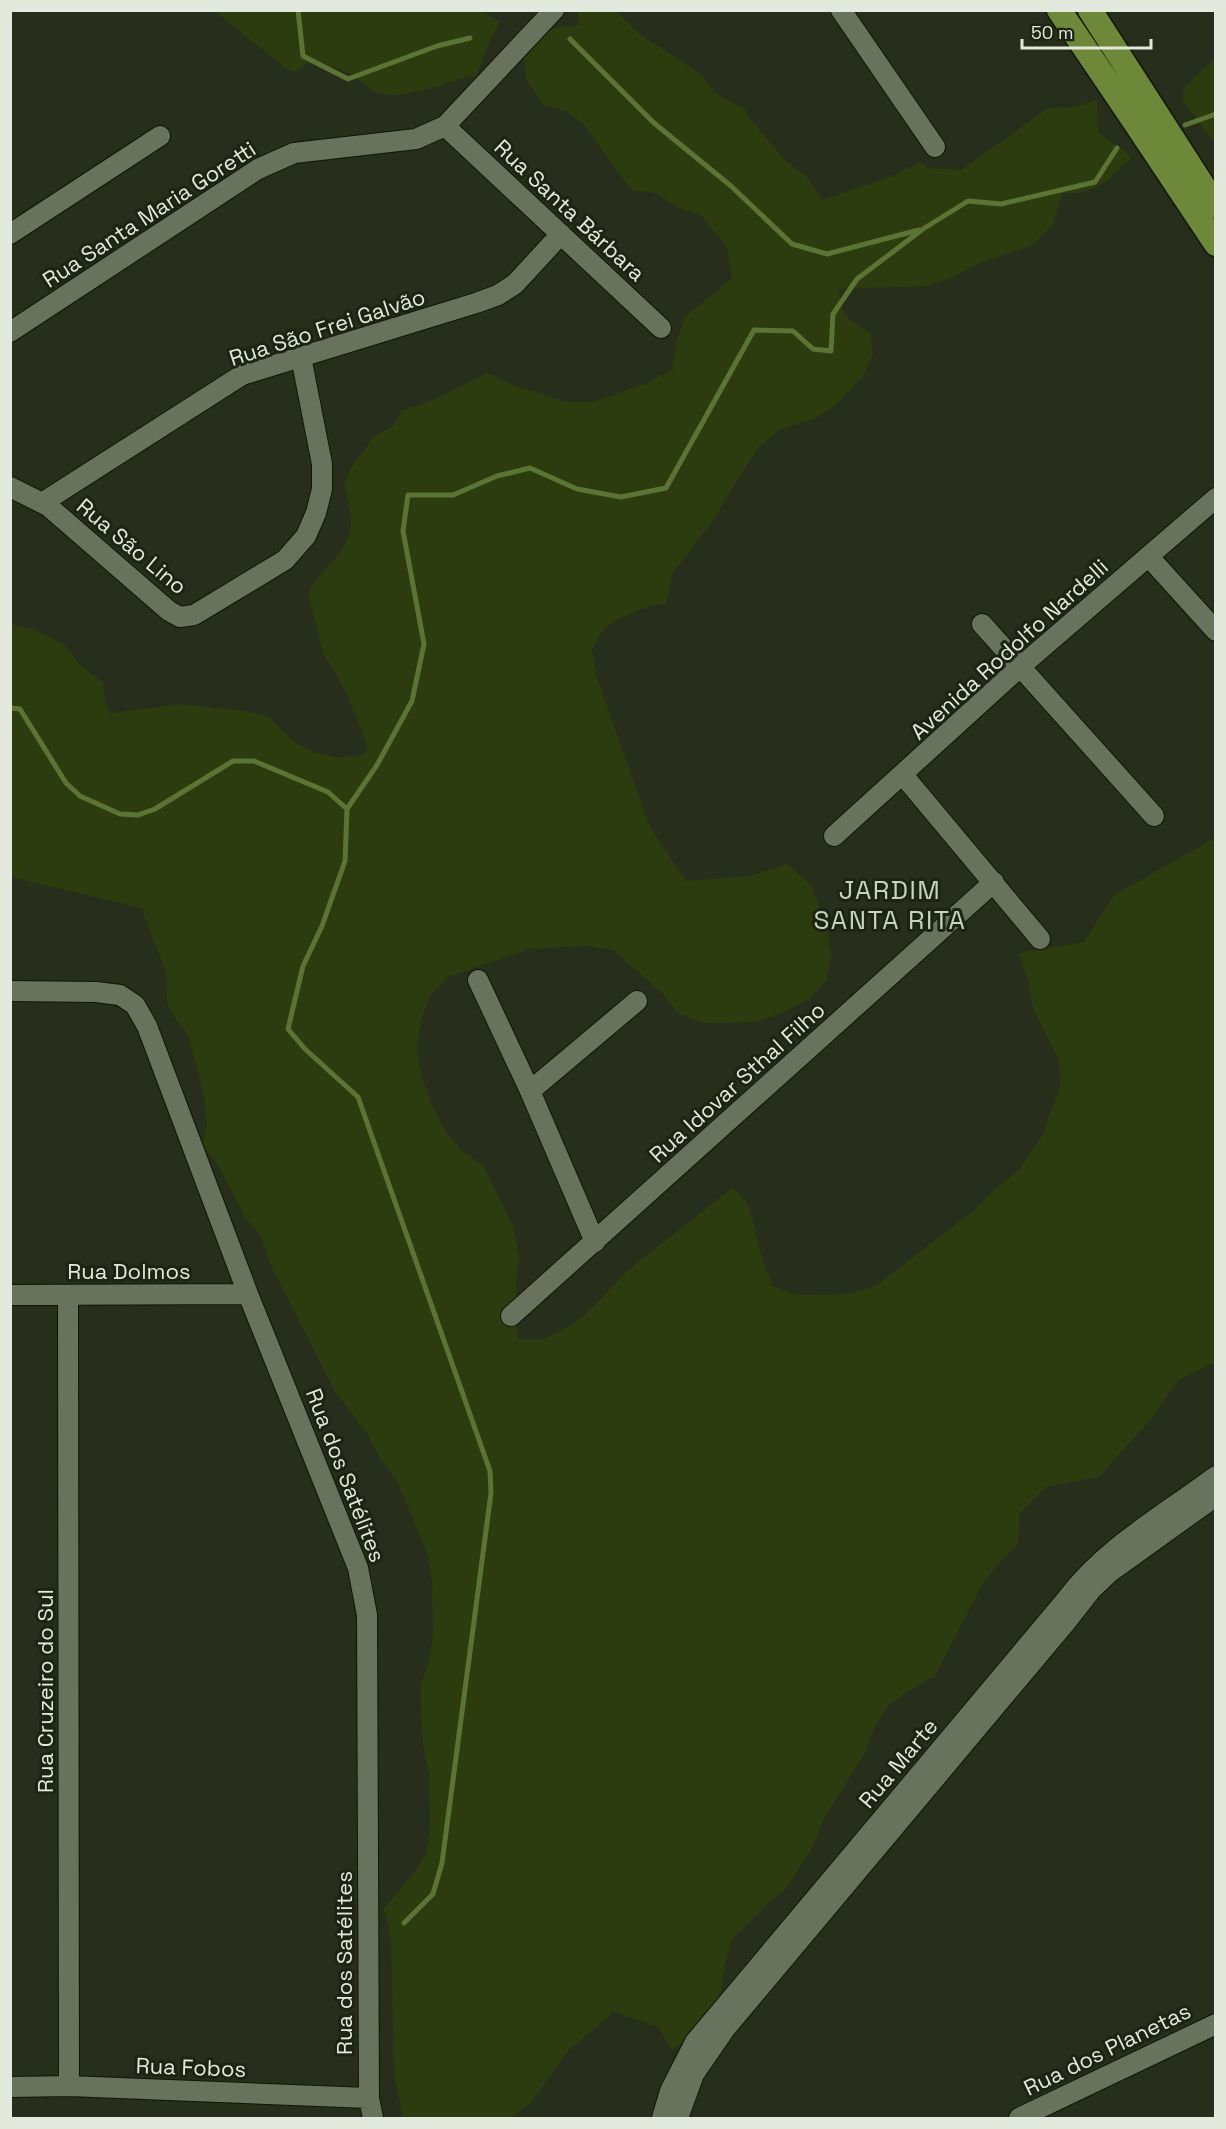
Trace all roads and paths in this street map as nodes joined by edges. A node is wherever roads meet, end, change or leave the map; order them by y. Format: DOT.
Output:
graph roads {
  1 [pos="554,10"];
  2 [pos="841,10"];
  3 [pos="1059,10"];
  4 [pos="1090,10"];
  5 [pos="445,126"];
  6 [pos="160,136"];
  7 [pos="935,147"];
  8 [pos="1215,206"];
  9 [pos="10,234"];
  10 [pos="561,234"];
  11 [pos="1215,244"];
  12 [pos="661,328"];
  13 [pos="10,332"];
  14 [pos="301,357"];
  15 [pos="10,487"];
  16 [pos="1215,498"];
  17 [pos="42,503"];
  18 [pos="1149,557"];
  19 [pos="982,624"];
  20 [pos="1215,631"];
  21 [pos="1020,667"];
  22 [pos="903,775"];
  23 [pos="1154,816"];
  24 [pos="834,836"];
  25 [pos="994,882"];
  26 [pos="1040,939"];
  27 [pos="478,980"];
  28 [pos="10,991"];
  29 [pos="637,1001"];
  30 [pos="530,1091"];
  31 [pos="595,1242"];
  32 [pos="248,1294"];
  33 [pos="10,1295"];
  34 [pos="68,1295"];
  35 [pos="511,1316"];
  36 [pos="1215,1484"];
  37 [pos="1215,2024"];
  38 [pos="10,2086"];
  39 [pos="69,2086"];
  40 [pos="369,2098"];
  41 [pos="373,2118"];
  42 [pos="662,2118"];
  43 [pos="678,2118"];
  44 [pos="1019,2118"];
  1 -- 5 [label="street, Rua Santa Maria Goretti"];
  2 -- 7 [label="street"];
  3 -- 11 [label="main road"];
  4 -- 8 [label="main road"];
  5 -- 10 [label="street, Rua Santa Bárbara"];
  5 -- 13 [label="street, Rua Santa Maria Goretti"];
  6 -- 9 [label="street"];
  10 -- 12 [label="street, Rua Santa Bárbara"];
  10 -- 14 [label="street, Rua São Frei Galvão"];
  14 -- 17 [label="street, Rua São Frei Galvão"];
  14 -- 17 [label="street, Rua São Lino"];
  15 -- 17 [label="street, Rua São Lino"];
  16 -- 18 [label="street, Avenida Rodolfo Nardelli"];
  18 -- 20 [label="street"];
  18 -- 21 [label="street, Avenida Rodolfo Nardelli"];
  19 -- 21 [label="street"];
  21 -- 22 [label="street, Avenida Rodolfo Nardelli"];
  21 -- 23 [label="street"];
  22 -- 24 [label="street, Avenida Rodolfo Nardelli"];
  22 -- 25 [label="street"];
  25 -- 26 [label="street"];
  25 -- 31 [label="street, Rua Idovar Sthal Filho"];
  27 -- 30 [label="street"];
  28 -- 32 [label="street, Rua dos Satélites"];
  29 -- 30 [label="street"];
  30 -- 31 [label="street"];
  31 -- 35 [label="street, Rua Idovar Sthal Filho"];
  32 -- 34 [label="street, Rua Dolmos"];
  32 -- 40 [label="street, Rua dos Satélites"];
  33 -- 34 [label="street, Rua Dolmos"];
  34 -- 39 [label="street, Rua Cruzeiro do Sul"];
  36 -- 42 [label="street, Rua Marte"];
  36 -- 43 [label="street, Rua Marte"];
  37 -- 44 [label="street, Rua dos Planetas"];
  38 -- 39 [label="street, Rua Fobos"];
  39 -- 40 [label="street, Rua Fobos"];
  40 -- 41 [label="street, Rua dos Satélites"];
}
